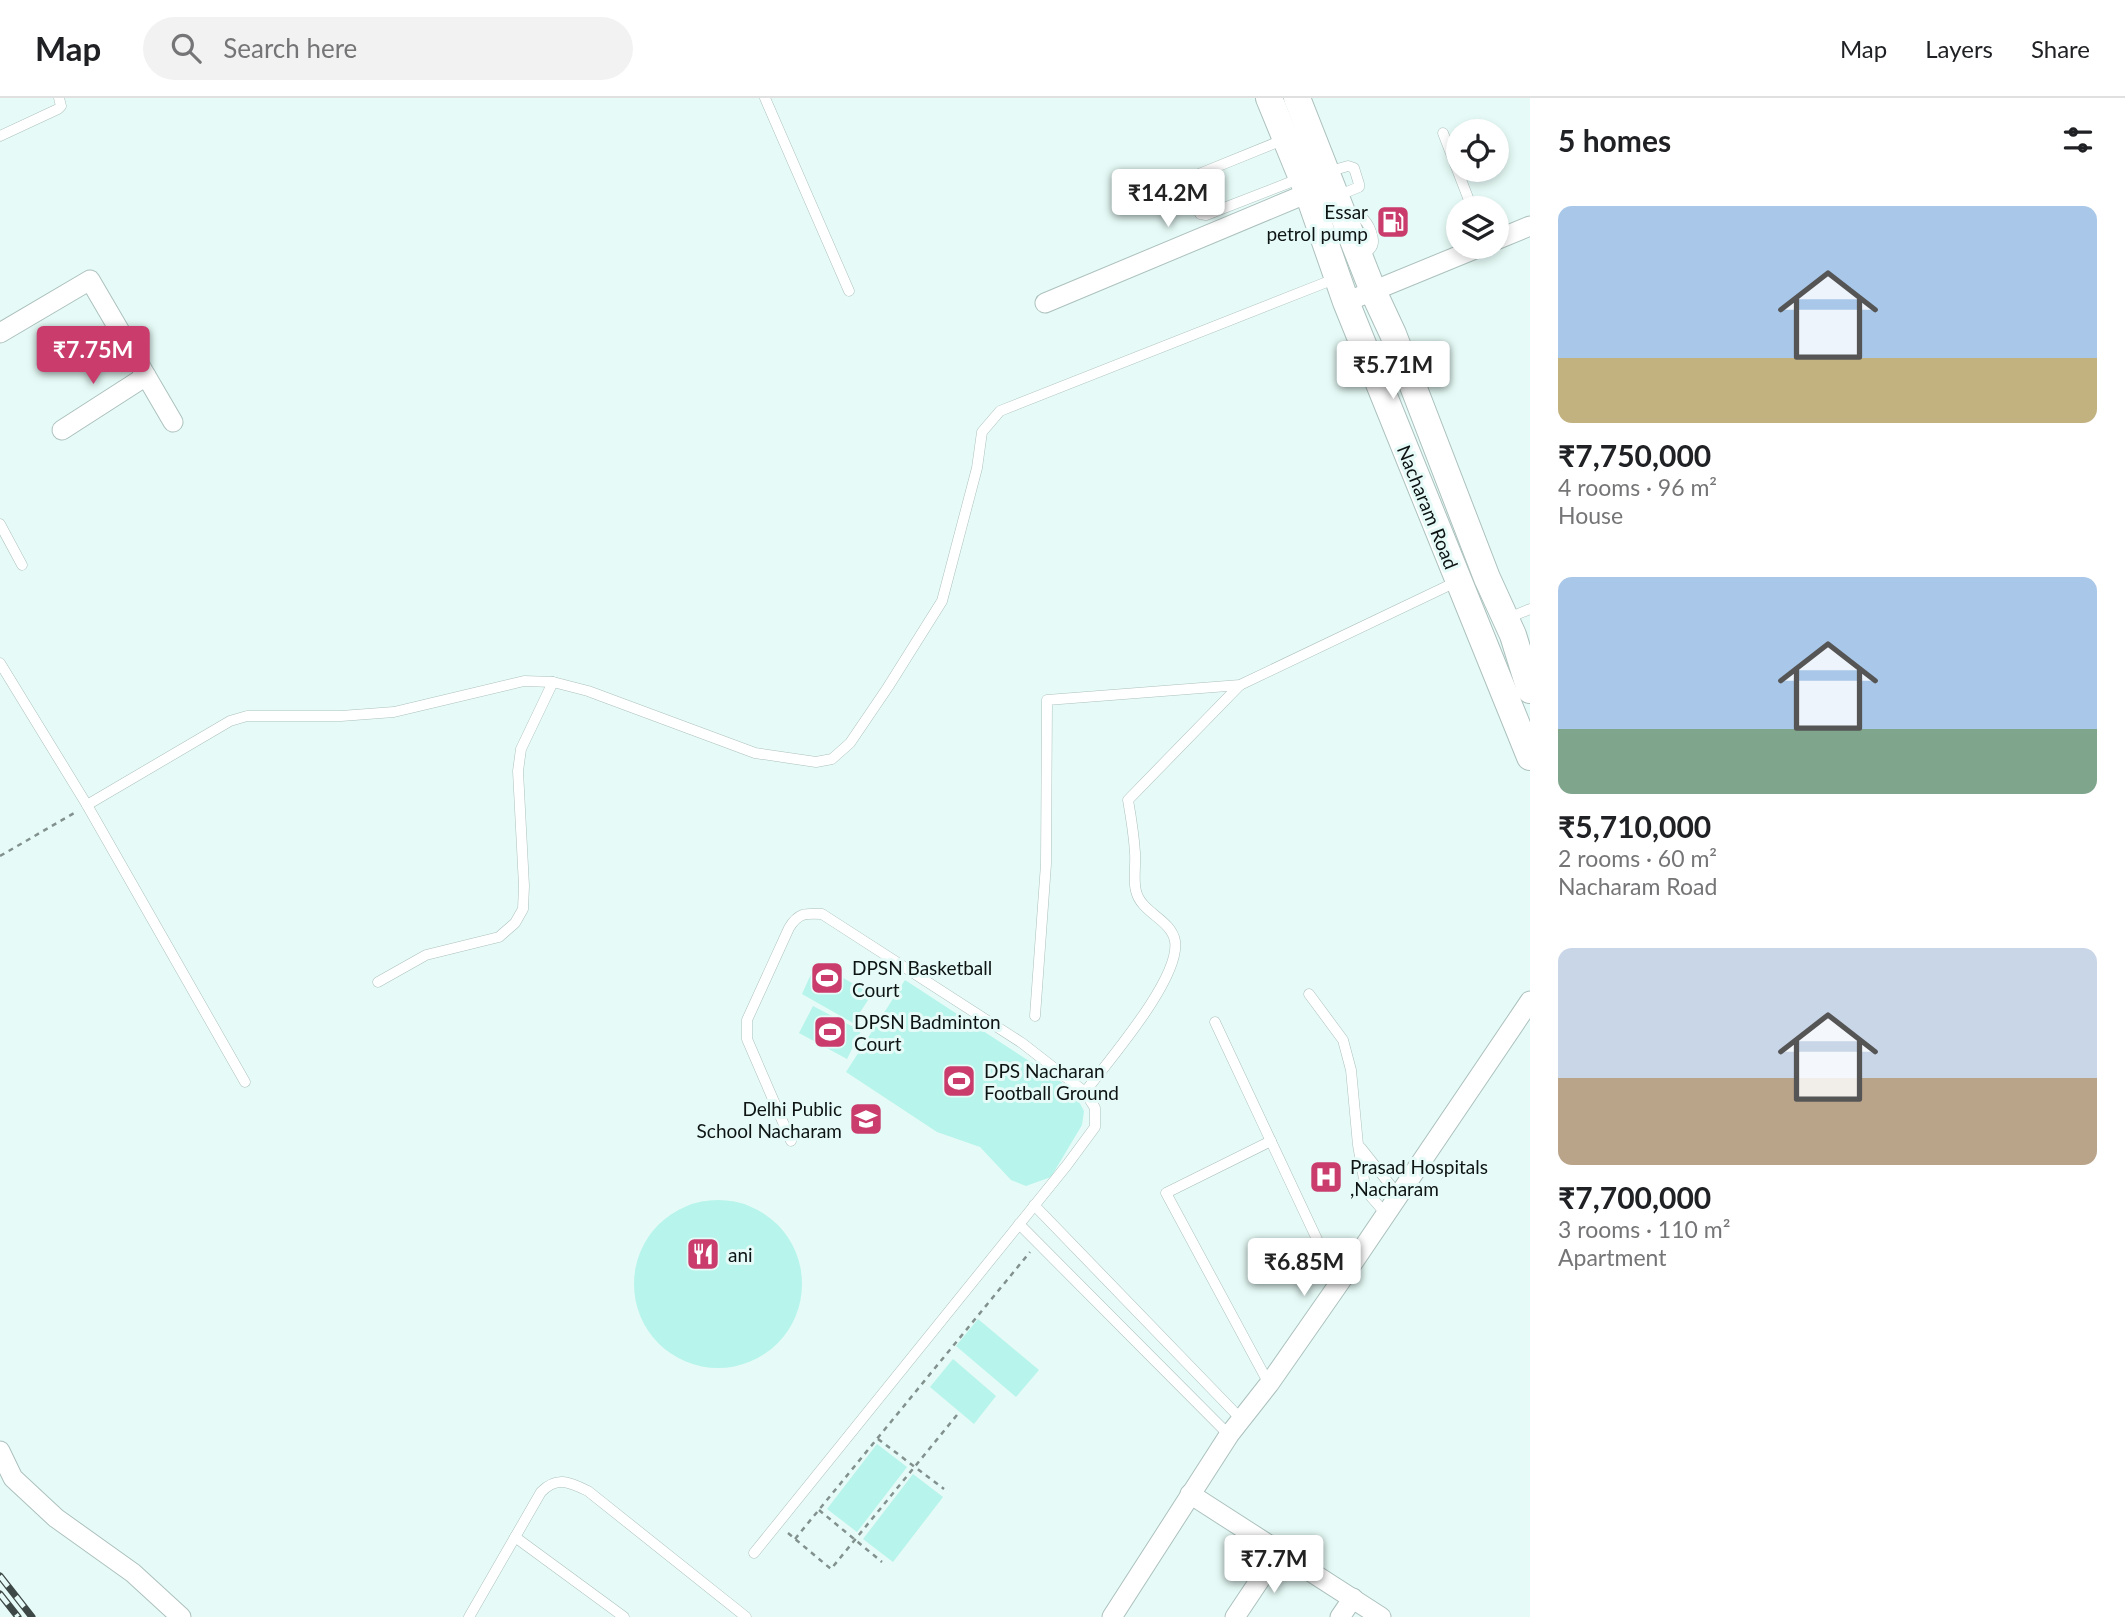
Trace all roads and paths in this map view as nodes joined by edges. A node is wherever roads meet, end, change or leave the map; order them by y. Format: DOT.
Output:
graph roads {
  1 [pos="60,98"];
  2 [pos="765,98"];
  3 [pos="1269,98"];
  4 [pos="1297,98"];
  5 [pos="1443,133"];
  6 [pos="0,136"];
  7 [pos="1286,138"];
  8 [pos="1318,185"];
  9 [pos="1467,196"];
  10 [pos="1530,226"];
  11 [pos="1509,235"];
  12 [pos="1451,259"];
  13 [pos="1342,290"];
  14 [pos="849,291"];
  15 [pos="1373,291"];
  16 [pos="1045,303"];
  17 [pos="0,332"];
  18 [pos="146,376"];
  19 [pos="173,422"];
  20 [pos="62,430"];
  21 [pos="0,524"];
  22 [pos="22,565"];
  23 [pos="1458,580"];
  24 [pos="1530,609"];
  25 [pos="1506,619"];
  26 [pos="0,663"];
  27 [pos="553,682"];
  28 [pos="1240,685"];
  29 [pos="1530,690"];
  30 [pos="1530,757"];
  31 [pos="87,805"];
  32 [pos="0,856"];
  33 [pos="378,982"];
  34 [pos="1309,994"];
  35 [pos="1530,1001"];
  36 [pos="1035,1016"];
  37 [pos="1215,1022"];
  38 [pos="245,1082"];
  39 [pos="1085,1092"];
  40 [pos="791,1141"];
  41 [pos="1271,1141"];
  42 [pos="1358,1145"];
  43 [pos="1399,1196"];
  44 [pos="1034,1205"];
  45 [pos="1386,1214"];
  46 [pos="1019,1224"];
  47 [pos="1038,1242"];
  48 [pos="1338,1285"];
  49 [pos="1269,1384"];
  50 [pos="957,1415"];
  51 [pos="1235,1427"];
  52 [pos="877,1438"];
  53 [pos="0,1451"];
  54 [pos="915,1466"];
  55 [pos="944,1489"];
  56 [pos="1190,1494"];
  57 [pos="819,1510"];
  58 [pos="777,1524"];
  59 [pos="515,1537"];
  60 [pos="795,1539"];
  61 [pos="855,1539"];
  62 [pos="1279,1551"];
  63 [pos="754,1553"];
  64 [pos="883,1562"];
  65 [pos="1353,1598"];
  66 [pos="181,1617"];
  67 [pos="469,1617"];
  68 [pos="624,1617"];
  69 [pos="746,1617"];
  70 [pos="1112,1617"];
  71 [pos="1235,1617"];
  72 [pos="1340,1617"];
  73 [pos="1381,1617"];
  1 -- 6 [label="lane"];
  2 -- 14 [label="lane"];
  3 -- 7 [label="main road, Nacharam Road"];
  4 -- 8 [label="main road, Nacharam Road"];
  5 -- 9 [label="lane"];
  7 -- 8 [label="main road, Nacharam Road"];
  7 -- 8 [label="lane"];
  8 -- 13 [label="main road, Nacharam Road"];
  8 -- 15 [label="main road, Nacharam Road"];
  8 -- 16 [label="street"];
  10 -- 11 [label="street"];
  12 -- 15 [label="street"];
  13 -- 15 [label="street"];
  13 -- 23 [label="main road, Nacharam Road"];
  13 -- 27 [label="lane"];
  15 -- 25 [label="main road, Nacharam Road"];
  17 -- 18 [label="street"];
  18 -- 19 [label="street"];
  18 -- 20 [label="street"];
  21 -- 22 [label="lane"];
  23 -- 28 [label="lane"];
  23 -- 30 [label="main road, Nacharam Road"];
  24 -- 25 [label="lane"];
  25 -- 29 [label="main road, Nacharam Road"];
  26 -- 31 [label="lane"];
  27 -- 31 [label="lane"];
  27 -- 33 [label="lane"];
  28 -- 36 [label="lane"];
  28 -- 39 [label="lane"];
  31 -- 32 [label="path"];
  31 -- 38 [label="lane"];
  34 -- 42 [label="lane"];
  35 -- 43 [label="street"];
  37 -- 41 [label="lane"];
  39 -- 40 [label="lane"];
  39 -- 44 [label="lane"];
  41 -- 48 [label="lane"];
  41 -- 49 [label="lane"];
  42 -- 43 [label="lane"];
  42 -- 45 [label="lane"];
  43 -- 45 [label="street"];
  44 -- 46 [label="lane"];
  44 -- 51 [label="lane"];
  45 -- 48 [label="street"];
  46 -- 47 [label="lane"];
  46 -- 58 [label="lane"];
  47 -- 51 [label="lane"];
  47 -- 52 [label="path"];
  48 -- 49 [label="street"];
  49 -- 51 [label="street"];
  50 -- 54 [label="path"];
  51 -- 56 [label="street"];
  52 -- 54 [label="path"];
  52 -- 57 [label="path"];
  53 -- 66 [label="street"];
  54 -- 55 [label="path"];
  54 -- 61 [label="path"];
  56 -- 62 [label="street"];
  56 -- 70 [label="street"];
  57 -- 60 [label="path"];
  57 -- 61 [label="path"];
  58 -- 60 [label="path"];
  58 -- 63 [label="lane"];
  59 -- 67 [label="lane"];
  59 -- 68 [label="lane"];
  59 -- 69 [label="lane"];
  60 -- 61 [label="path"];
  61 -- 64 [label="path"];
  62 -- 65 [label="street"];
  62 -- 71 [label="street"];
  65 -- 72 [label="street"];
  65 -- 73 [label="street"];
}
